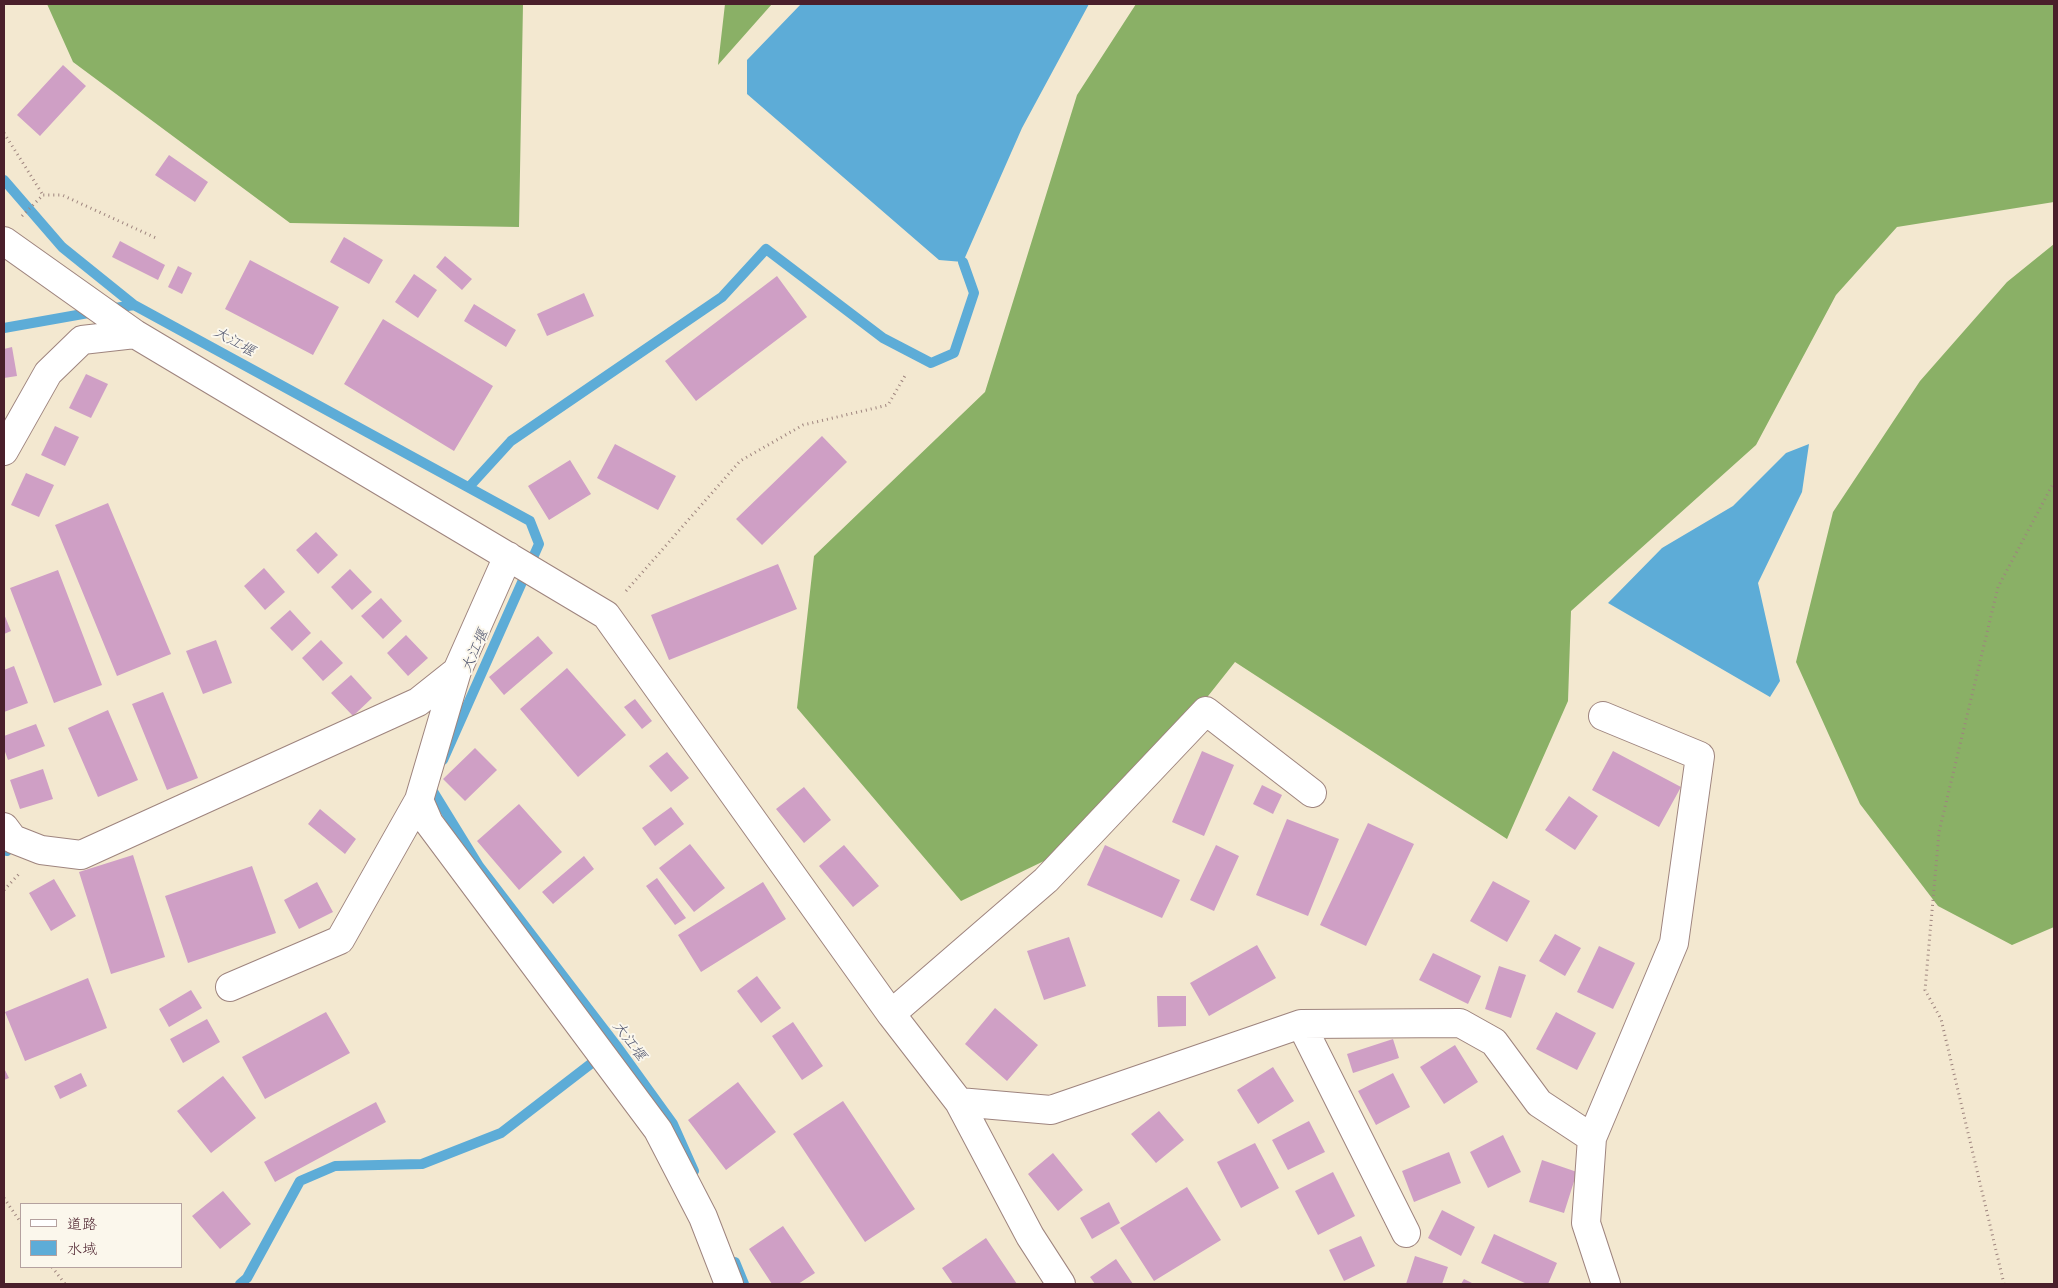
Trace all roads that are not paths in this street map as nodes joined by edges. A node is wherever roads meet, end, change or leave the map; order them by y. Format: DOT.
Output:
graph roads {
  1 [pos="10,231"];
  2 [pos="135,334"];
  3 [pos="4,451"];
  4 [pos="508,556"];
  5 [pos="457,672"];
  6 [pos="1603,716"];
  7 [pos="1312,793"];
  8 [pos="419,800"];
  9 [pos="4,827"];
  10 [pos="230,987"];
  11 [pos="891,1014"];
  12 [pos="1301,1024"];
  13 [pos="959,1102"];
  14 [pos="1592,1138"];
  15 [pos="1406,1233"];
  16 [pos="729,1284"];
  17 [pos="1061,1284"];
  18 [pos="1606,1284"];
  1 -- 2 [label="street"];
  2 -- 3 [label="street"];
  2 -- 4 [label="street"];
  4 -- 5 [label="street"];
  4 -- 11 [label="street"];
  5 -- 8 [label="street"];
  5 -- 9 [label="street"];
  6 -- 14 [label="street"];
  7 -- 11 [label="street"];
  8 -- 10 [label="street"];
  8 -- 16 [label="street"];
  11 -- 13 [label="street"];
  12 -- 13 [label="street"];
  12 -- 14 [label="street"];
  12 -- 15 [label="street"];
  13 -- 17 [label="street"];
  14 -- 18 [label="street"];
}
